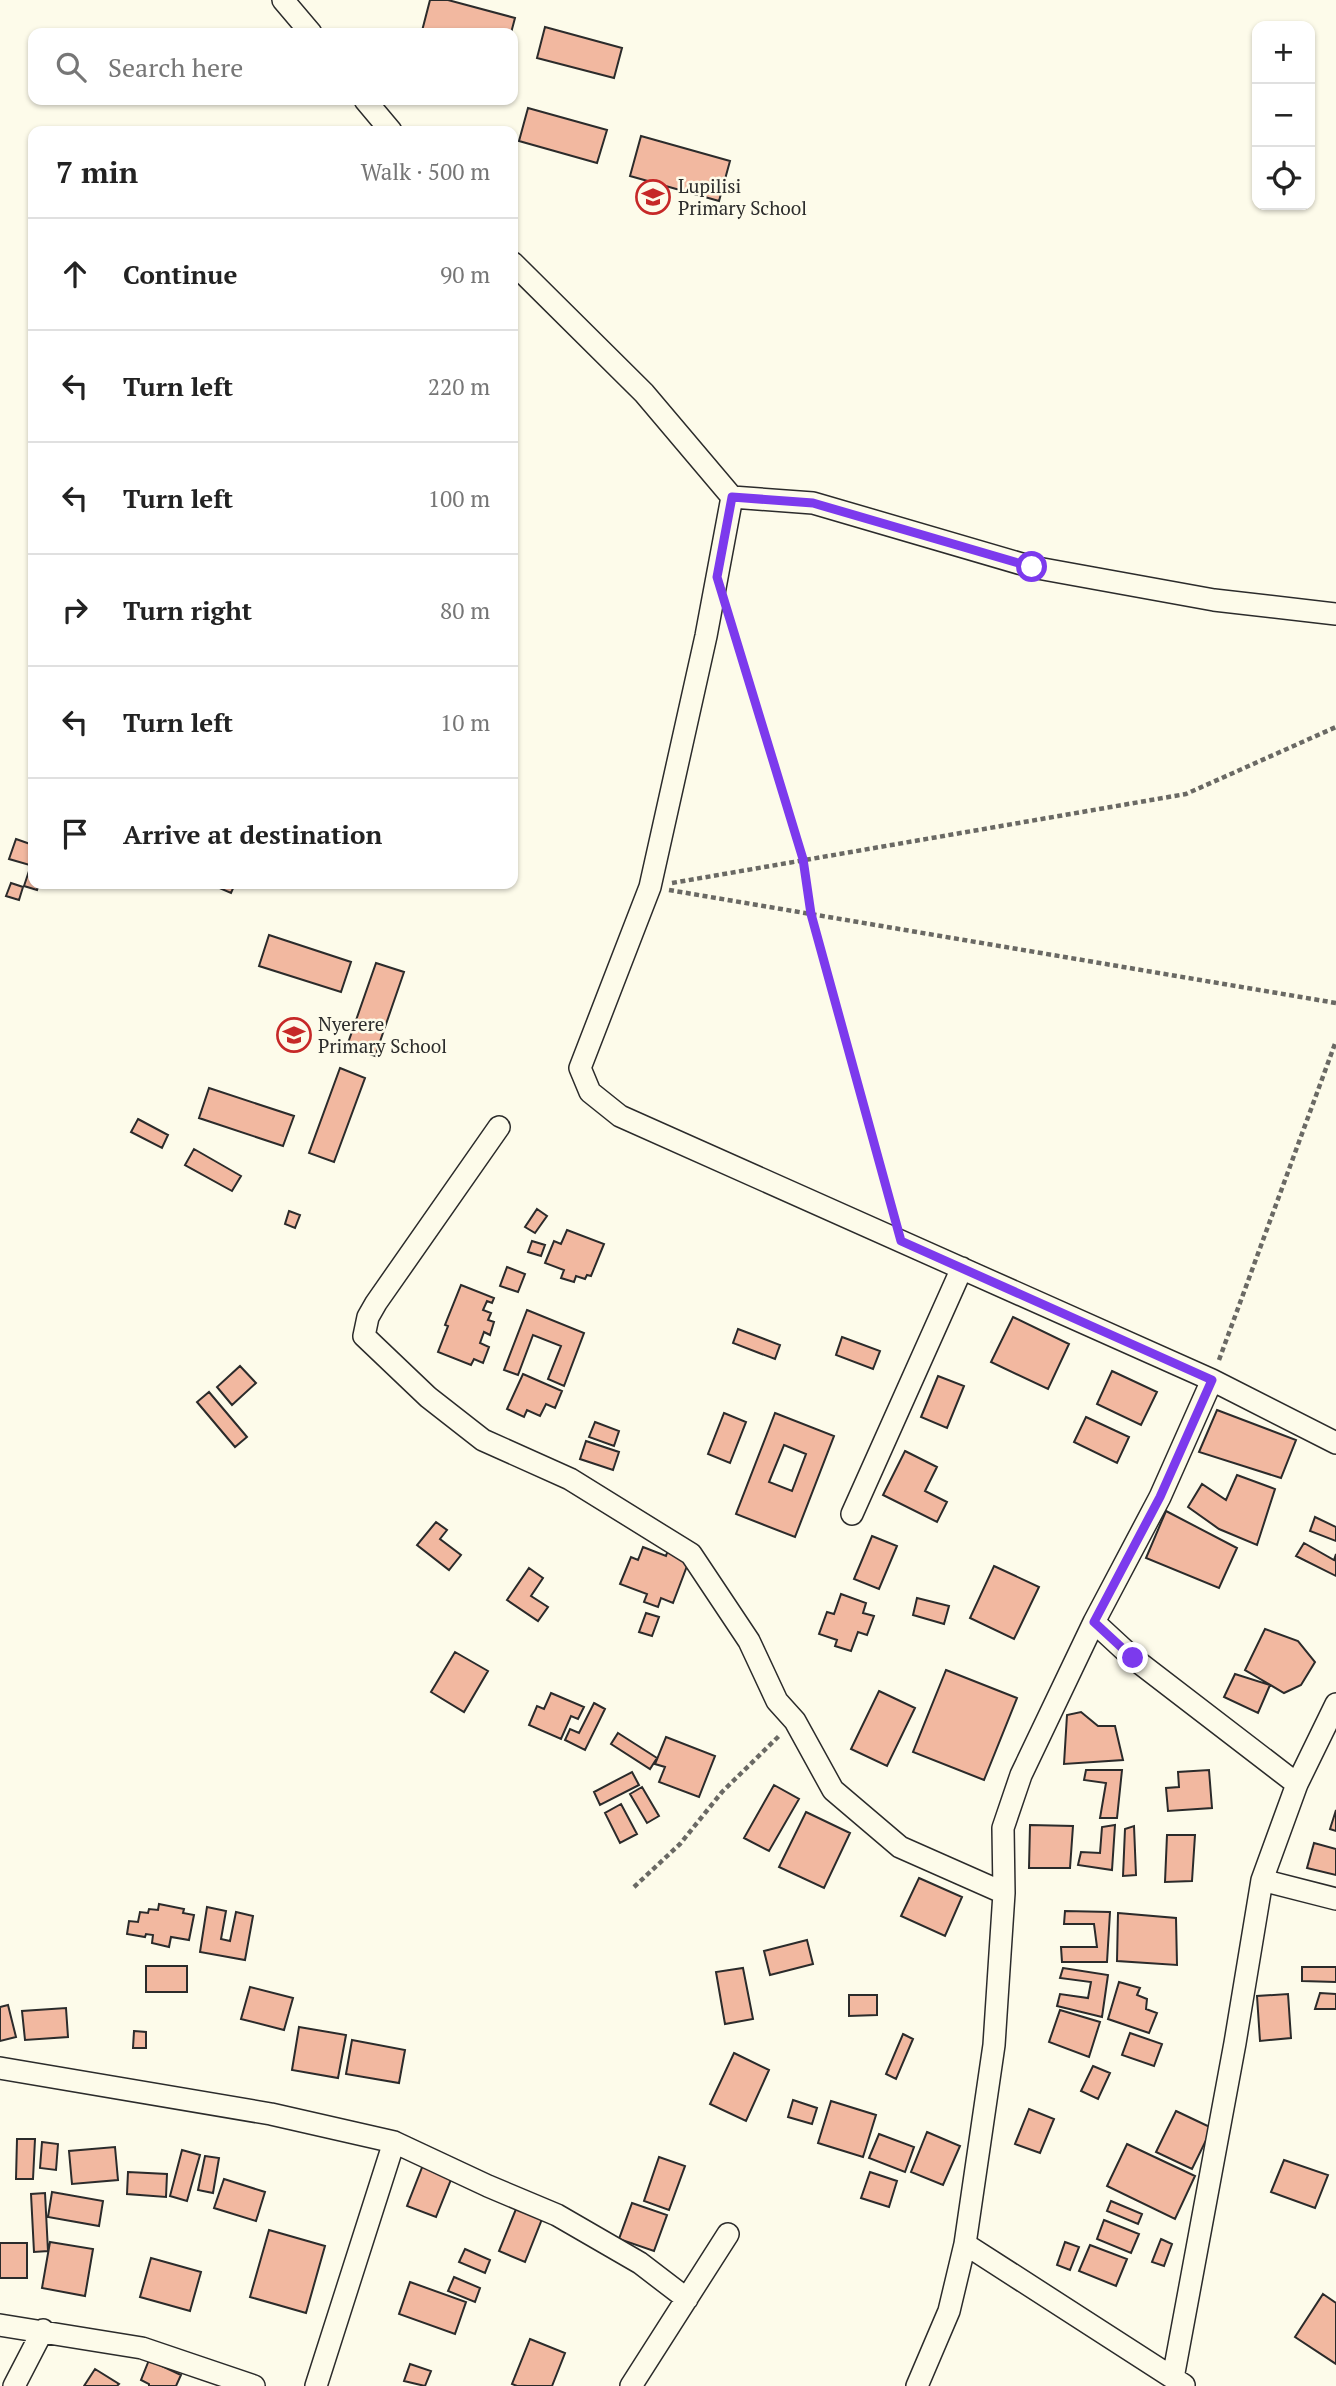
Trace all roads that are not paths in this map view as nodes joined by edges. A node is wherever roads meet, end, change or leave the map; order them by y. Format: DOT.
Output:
graph roads {
  1 [pos="284,0"];
  2 [pos="307,28"];
  3 [pos="369,105"];
  4 [pos="387,126"];
  5 [pos="518,268"];
  6 [pos="732,497"];
  7 [pos="1336,614"];
  8 [pos="499,1127"];
  9 [pos="962,1268"];
  10 [pos="1212,1380"];
  11 [pos="1336,1443"];
  12 [pos="852,1514"];
  13 [pos="1094,1622"];
  14 [pos="1336,1704"];
  15 [pos="1297,1784"];
  16 [pos="1262,1880"];
  17 [pos="1004,1893"];
  18 [pos="1336,1899"];
  19 [pos="0,2068"];
  20 [pos="394,2142"];
  21 [pos="728,2234"];
  22 [pos="965,2244"];
  23 [pos="687,2299"];
  24 [pos="0,2325"];
  25 [pos="43,2330"];
  26 [pos="1179,2382"];
  27 [pos="14,2386"];
  28 [pos="254,2386"];
  29 [pos="316,2386"];
  30 [pos="631,2386"];
  31 [pos="917,2386"];
  1 -- 2 [label="street"];
  3 -- 4 [label="street"];
  5 -- 6 [label="street"];
  6 -- 7 [label="street"];
  6 -- 9 [label="street"];
  8 -- 17 [label="street"];
  9 -- 10 [label="street"];
  9 -- 12 [label="street"];
  10 -- 11 [label="street"];
  10 -- 13 [label="street"];
  13 -- 15 [label="street"];
  13 -- 17 [label="street"];
  14 -- 15 [label="street"];
  15 -- 16 [label="street"];
  16 -- 18 [label="street"];
  16 -- 26 [label="street"];
  17 -- 22 [label="street"];
  19 -- 20 [label="street"];
  20 -- 23 [label="street"];
  20 -- 29 [label="street"];
  21 -- 23 [label="street"];
  22 -- 26 [label="street"];
  22 -- 31 [label="street"];
  23 -- 30 [label="street"];
  24 -- 25 [label="street"];
  25 -- 27 [label="street"];
  25 -- 28 [label="street"];
}
